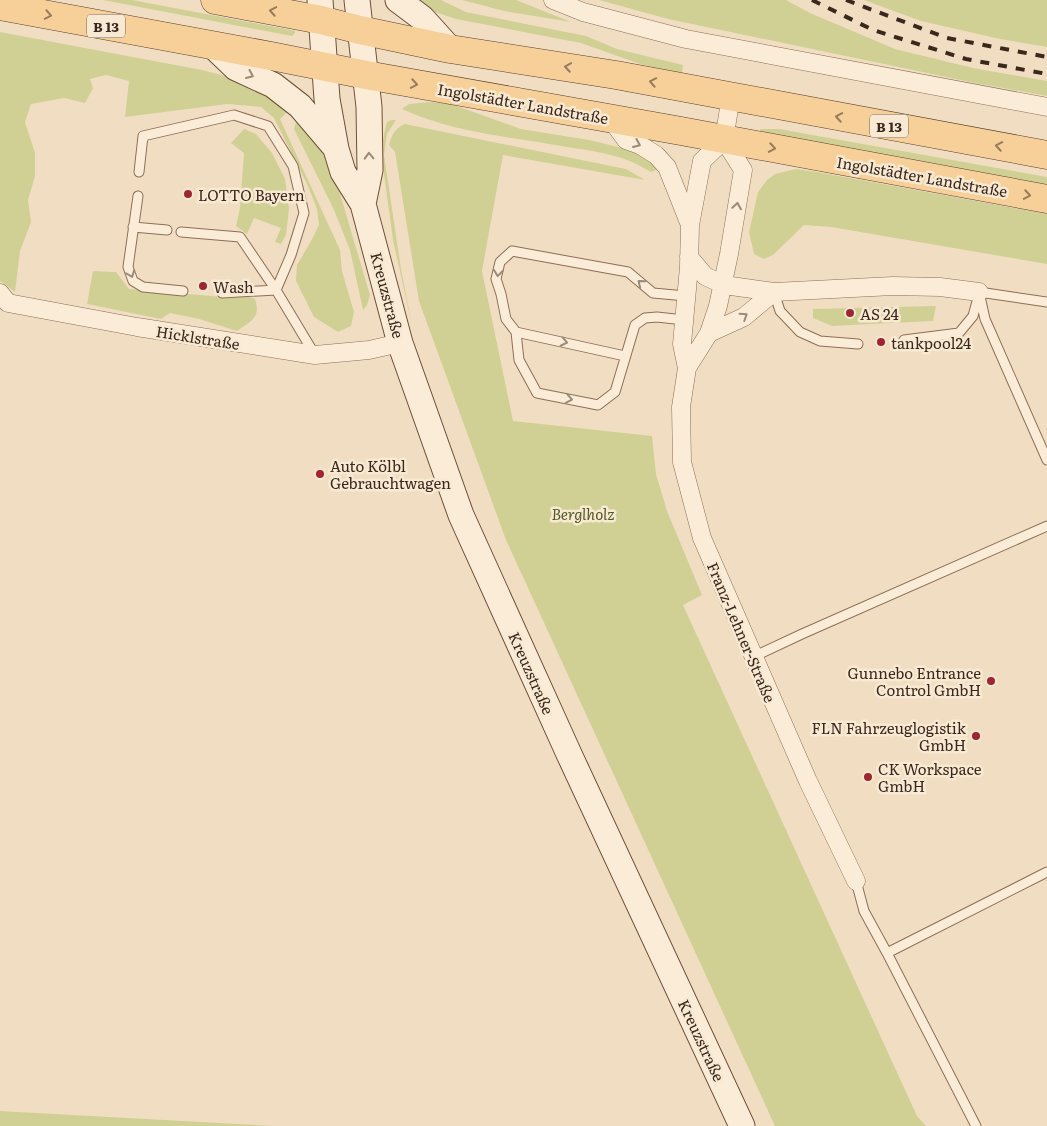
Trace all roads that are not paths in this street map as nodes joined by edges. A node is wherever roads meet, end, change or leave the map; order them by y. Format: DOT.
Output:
graph roads {
  1 [pos="215,0"];
  2 [pos="357,0"];
  3 [pos="398,0"];
  4 [pos="553,0"];
  5 [pos="0,6"];
  6 [pos="321,10"];
  7 [pos="360,30"];
  8 [pos="212,46"];
  9 [pos="450,49"];
  10 [pos="324,67"];
  11 [pos="366,75"];
  12 [pos="731,96"];
  13 [pos="1047,107"];
  14 [pos="610,118"];
  15 [pos="724,140"];
  16 [pos="336,149"];
  17 [pos="1047,155"];
  18 [pos="140,172"];
  19 [pos="138,196"];
  20 [pos="1047,199"];
  21 [pos="363,204"];
  22 [pos="690,225"];
  23 [pos="133,226"];
  24 [pos="167,230"];
  25 [pos="181,232"];
  26 [pos="689,257"];
  27 [pos="724,285"];
  28 [pos="276,290"];
  29 [pos="184,291"];
  30 [pos="774,292"];
  31 [pos="979,292"];
  32 [pos="0,293"];
  33 [pos="222,293"];
  34 [pos="686,296"];
  35 [pos="1047,302"];
  36 [pos="684,320"];
  37 [pos="516,332"];
  38 [pos="710,333"];
  39 [pos="904,340"];
  40 [pos="400,343"];
  41 [pos="858,344"];
  42 [pos="315,356"];
  43 [pos="625,356"];
  44 [pos="687,368"];
  45 [pos="1047,460"];
  46 [pos="1047,526"];
  47 [pos="753,658"];
  48 [pos="1047,872"];
  49 [pos="856,882"];
  50 [pos="888,953"];
  51 [pos="742,1126"];
  52 [pos="976,1126"];
  6 -- 1 [label="main road, B 13, one-way"];
  2 -- 7 [label="main road, Kreuzstraße"];
  3 -- 9 [label="main road"];
  4 -- 13 [label="street"];
  5 -- 8 [label="main road, Ingolstädter Landstraße / B 13, one-way"];
  6 -- 7 [label="main road, B 13"];
  6 -- 10 [label="main road, Kreuzstraße"];
  7 -- 9 [label="main road, B 13"];
  7 -- 11 [label="main road, Kreuzstraße"];
  8 -- 10 [label="main road, Ingolstädter Landstraße / B 13"];
  8 -- 16 [label="main road, Kreuzstraße, one-way"];
  12 -- 9 [label="main road, B 13, one-way"];
  10 -- 11 [label="main road, Ingolstädter Landstraße / B 13"];
  10 -- 16 [label="main road, Kreuzstraße"];
  11 -- 14 [label="main road, Ingolstädter Landstraße / B 13, one-way"];
  21 -- 11 [label="main road, Kreuzstraße, one-way"];
  12 -- 15 [label="street"];
  17 -- 12 [label="main road, B 13, one-way"];
  14 -- 15 [label="main road, Ingolstädter Landstraße / B 13"];
  14 -- 22 [label="street, one-way"];
  15 -- 20 [label="main road, Ingolstädter Landstraße / B 13, one-way"];
  15 -- 22 [label="street, Franz-Lehner-Straße"];
  27 -- 15 [label="street, Franz-Lehner-Straße, one-way"];
  16 -- 21 [label="main road, Kreuzstraße"];
  18 -- 28 [label="lane"];
  19 -- 23 [label="lane"];
  21 -- 40 [label="main road, Kreuzstraße"];
  22 -- 26 [label="street, Franz-Lehner-Straße"];
  23 -- 24 [label="lane"];
  23 -- 29 [label="lane, one-way"];
  25 -- 28 [label="lane"];
  26 -- 27 [label="street"];
  26 -- 34 [label="street, Franz-Lehner-Straße"];
  27 -- 30 [label="street"];
  27 -- 38 [label="street, Franz-Lehner-Straße"];
  28 -- 33 [label="lane"];
  28 -- 42 [label="lane"];
  30 -- 31 [label="street"];
  38 -- 30 [label="street, one-way"];
  30 -- 41 [label="lane"];
  31 -- 35 [label="lane"];
  31 -- 39 [label="lane"];
  31 -- 45 [label="lane"];
  32 -- 42 [label="street, Hicklstraße"];
  34 -- 36 [label="street, Franz-Lehner-Straße"];
  34 -- 37 [label="lane, one-way"];
  36 -- 38 [label="street"];
  36 -- 43 [label="lane"];
  36 -- 44 [label="street, Franz-Lehner-Straße"];
  37 -- 43 [label="lane, one-way"];
  37 -- 43 [label="lane, one-way"];
  38 -- 44 [label="street, Franz-Lehner-Straße"];
  40 -- 42 [label="street, Hicklstraße"];
  40 -- 51 [label="main road, Kreuzstraße"];
  44 -- 47 [label="street, Franz-Lehner-Straße"];
  46 -- 47 [label="lane"];
  47 -- 49 [label="street, Franz-Lehner-Straße"];
  48 -- 50 [label="lane"];
  49 -- 50 [label="lane"];
  50 -- 52 [label="lane"];
}
